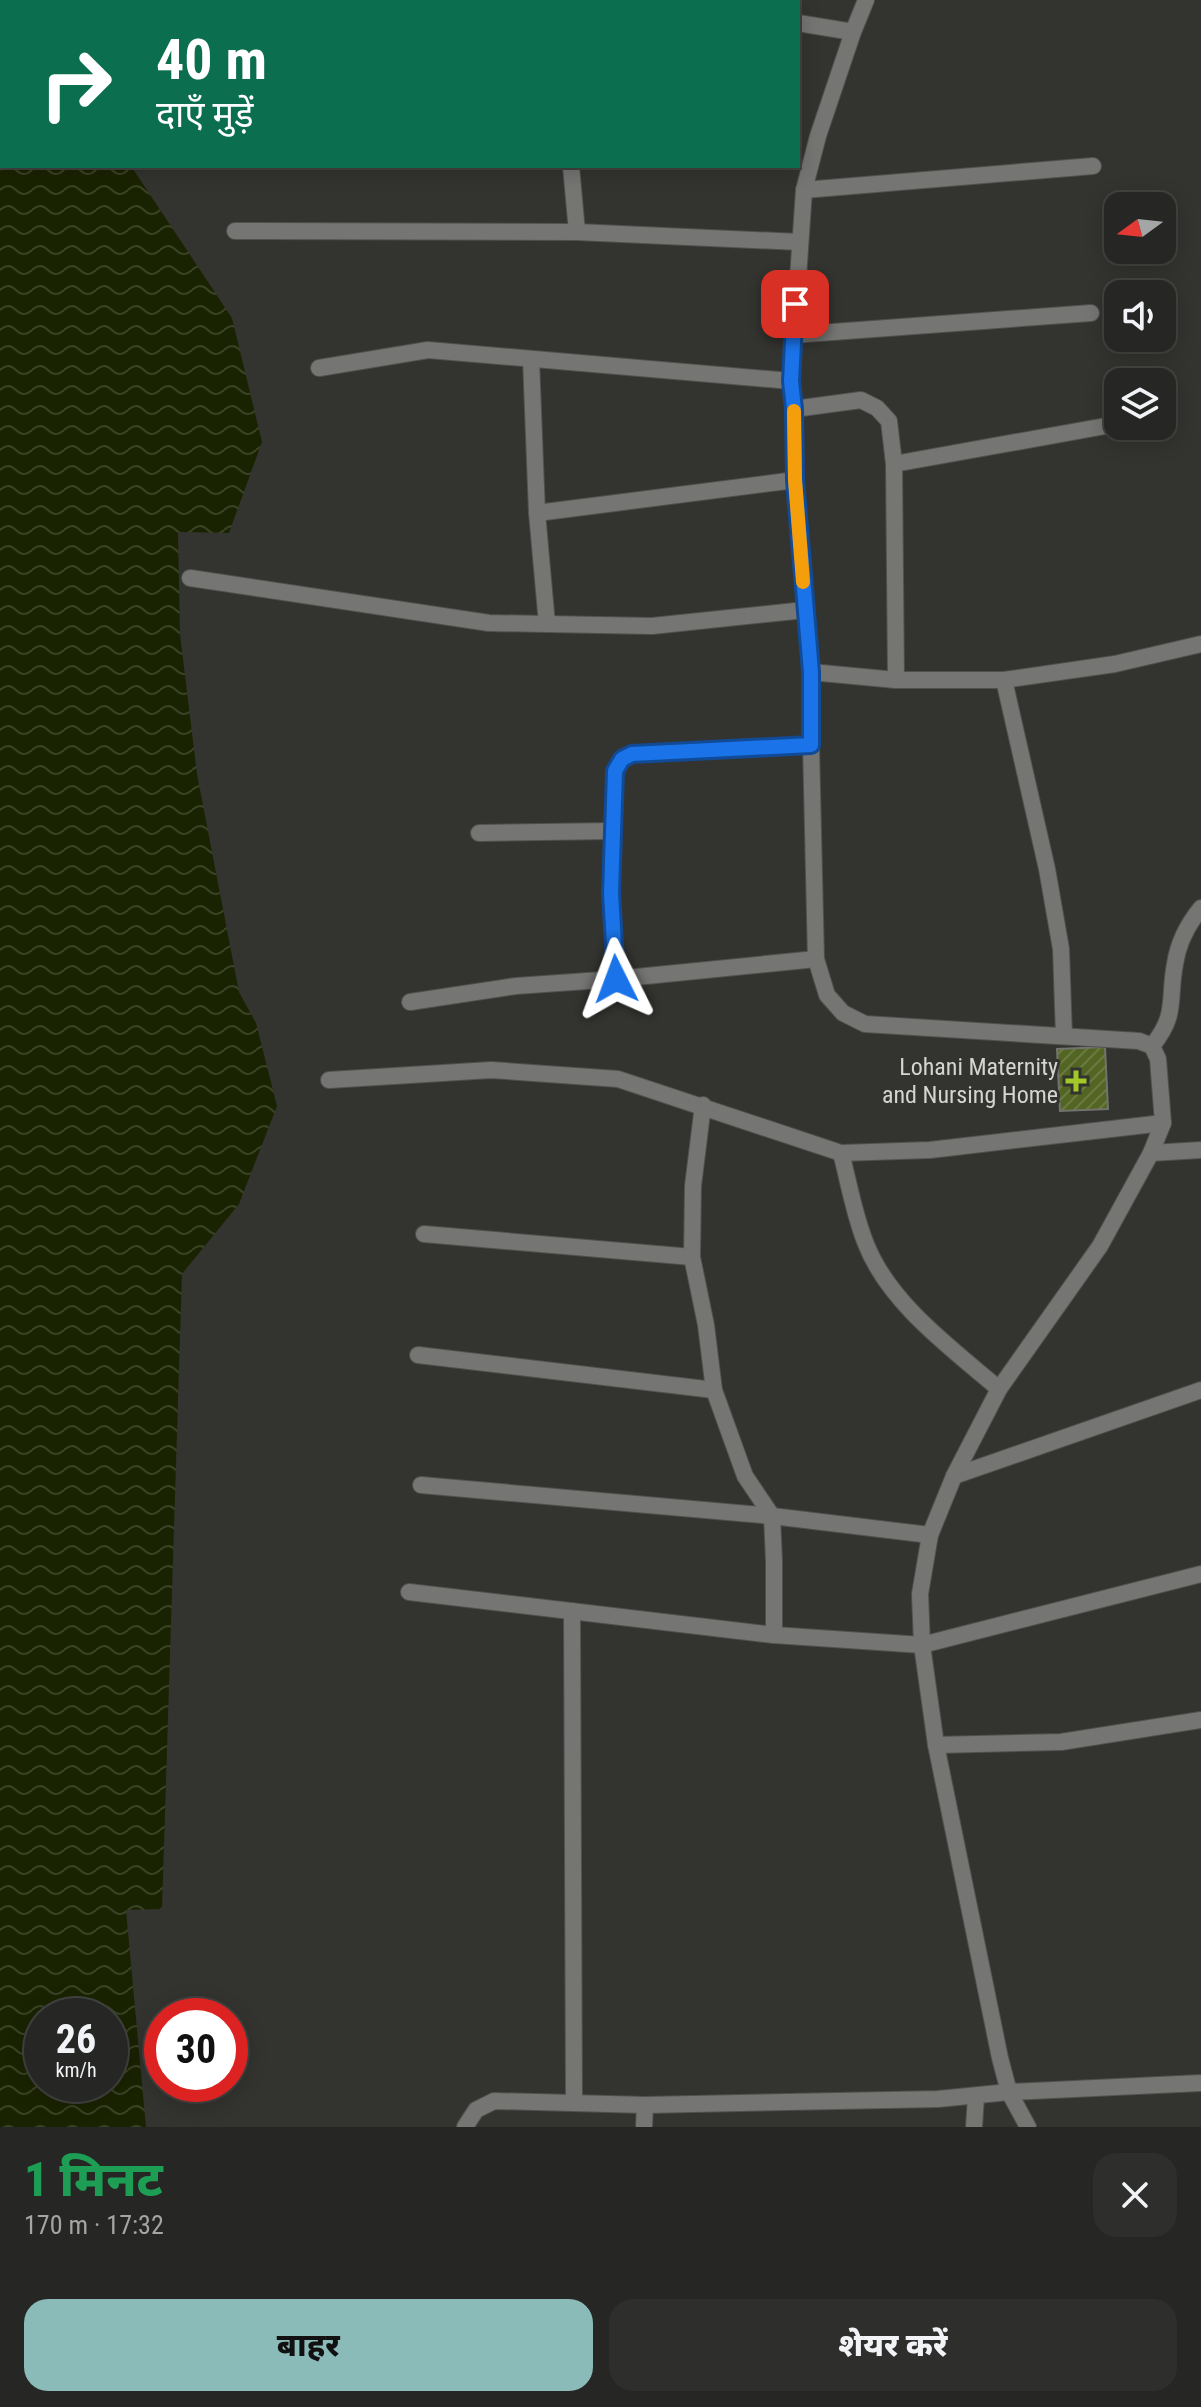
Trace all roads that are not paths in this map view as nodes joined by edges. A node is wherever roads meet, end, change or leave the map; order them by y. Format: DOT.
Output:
graph roads {
  1 [pos="866,0"];
  2 [pos="800,23"];
  3 [pos="853,32"];
  4 [pos="1093,166"];
  5 [pos="571,168"];
  6 [pos="804,190"];
  7 [pos="235,231"];
  8 [pos="577,232"];
  9 [pos="800,242"];
  10 [pos="1091,313"];
  11 [pos="792,335"];
  12 [pos="531,359"];
  13 [pos="319,368"];
  14 [pos="791,381"];
  15 [pos="794,409"];
  16 [pos="1104,426"];
  17 [pos="894,464"];
  18 [pos="795,480"];
  19 [pos="537,513"];
  20 [pos="190,578"];
  21 [pos="805,610"];
  22 [pos="547,624"];
  23 [pos="1201,644"];
  24 [pos="811,672"];
  25 [pos="896,680"];
  26 [pos="1004,680"];
  27 [pos="811,745"];
  28 [pos="612,831"];
  29 [pos="479,833"];
  30 [pos="1201,908"];
  31 [pos="816,959"];
  32 [pos="616,979"];
  33 [pos="410,1002"];
  34 [pos="1064,1036"];
  35 [pos="1152,1046"];
  36 [pos="329,1080"];
  37 [pos="703,1105"];
  38 [pos="1163,1123"];
  39 [pos="1201,1150"];
  40 [pos="841,1153"];
  41 [pos="1151,1153"];
  42 [pos="424,1234"];
  43 [pos="692,1257"];
  44 [pos="418,1355"];
  45 [pos="999,1389"];
  46 [pos="714,1390"];
  47 [pos="1201,1390"];
  48 [pos="954,1476"];
  49 [pos="421,1485"];
  50 [pos="772,1516"];
  51 [pos="930,1535"];
  52 [pos="1201,1574"];
  53 [pos="409,1592"];
  54 [pos="572,1611"];
  55 [pos="774,1635"];
  56 [pos="922,1645"];
  57 [pos="1201,1720"];
  58 [pos="936,1745"];
  59 [pos="1201,2083"];
  60 [pos="1009,2092"];
  61 [pos="976,2096"];
  62 [pos="574,2102"];
  63 [pos="645,2105"];
  64 [pos="465,2127"];
  65 [pos="644,2127"];
  66 [pos="974,2127"];
  67 [pos="1028,2127"];
  1 -- 3 [label="street"];
  2 -- 3 [label="street"];
  3 -- 6 [label="street"];
  4 -- 6 [label="street"];
  5 -- 8 [label="street"];
  6 -- 9 [label="street"];
  7 -- 8 [label="street"];
  8 -- 9 [label="street"];
  9 -- 11 [label="street"];
  10 -- 11 [label="street"];
  11 -- 14 [label="street"];
  12 -- 13 [label="street"];
  12 -- 14 [label="street"];
  12 -- 19 [label="street"];
  14 -- 15 [label="street"];
  15 -- 17 [label="street"];
  15 -- 18 [label="street"];
  16 -- 17 [label="street"];
  17 -- 25 [label="street"];
  18 -- 19 [label="street"];
  18 -- 21 [label="street"];
  19 -- 22 [label="street"];
  20 -- 22 [label="street"];
  21 -- 22 [label="street"];
  21 -- 24 [label="street"];
  23 -- 26 [label="street"];
  24 -- 25 [label="street"];
  24 -- 27 [label="street"];
  25 -- 26 [label="street"];
  26 -- 34 [label="street"];
  27 -- 28 [label="street"];
  27 -- 31 [label="street"];
  28 -- 29 [label="street"];
  28 -- 32 [label="street"];
  30 -- 35 [label="street"];
  31 -- 32 [label="street"];
  31 -- 34 [label="street"];
  32 -- 33 [label="street"];
  34 -- 35 [label="street"];
  35 -- 38 [label="street"];
  36 -- 37 [label="street"];
  37 -- 40 [label="street"];
  37 -- 43 [label="street"];
  38 -- 40 [label="street"];
  38 -- 41 [label="street"];
  39 -- 41 [label="street"];
  40 -- 45 [label="street"];
  41 -- 45 [label="street"];
  42 -- 43 [label="street"];
  43 -- 46 [label="street"];
  44 -- 46 [label="street"];
  45 -- 48 [label="street"];
  46 -- 50 [label="street"];
  47 -- 48 [label="street"];
  48 -- 51 [label="street"];
  49 -- 50 [label="street"];
  50 -- 51 [label="street"];
  50 -- 55 [label="street"];
  51 -- 56 [label="street"];
  52 -- 56 [label="street"];
  53 -- 54 [label="street"];
  54 -- 55 [label="street"];
  54 -- 62 [label="street"];
  55 -- 56 [label="street"];
  56 -- 58 [label="street"];
  57 -- 58 [label="street"];
  58 -- 60 [label="street"];
  59 -- 60 [label="street"];
  60 -- 61 [label="street"];
  60 -- 67 [label="street"];
  61 -- 63 [label="street"];
  61 -- 66 [label="street"];
  62 -- 63 [label="street"];
  62 -- 64 [label="street"];
  63 -- 65 [label="street"];
}
